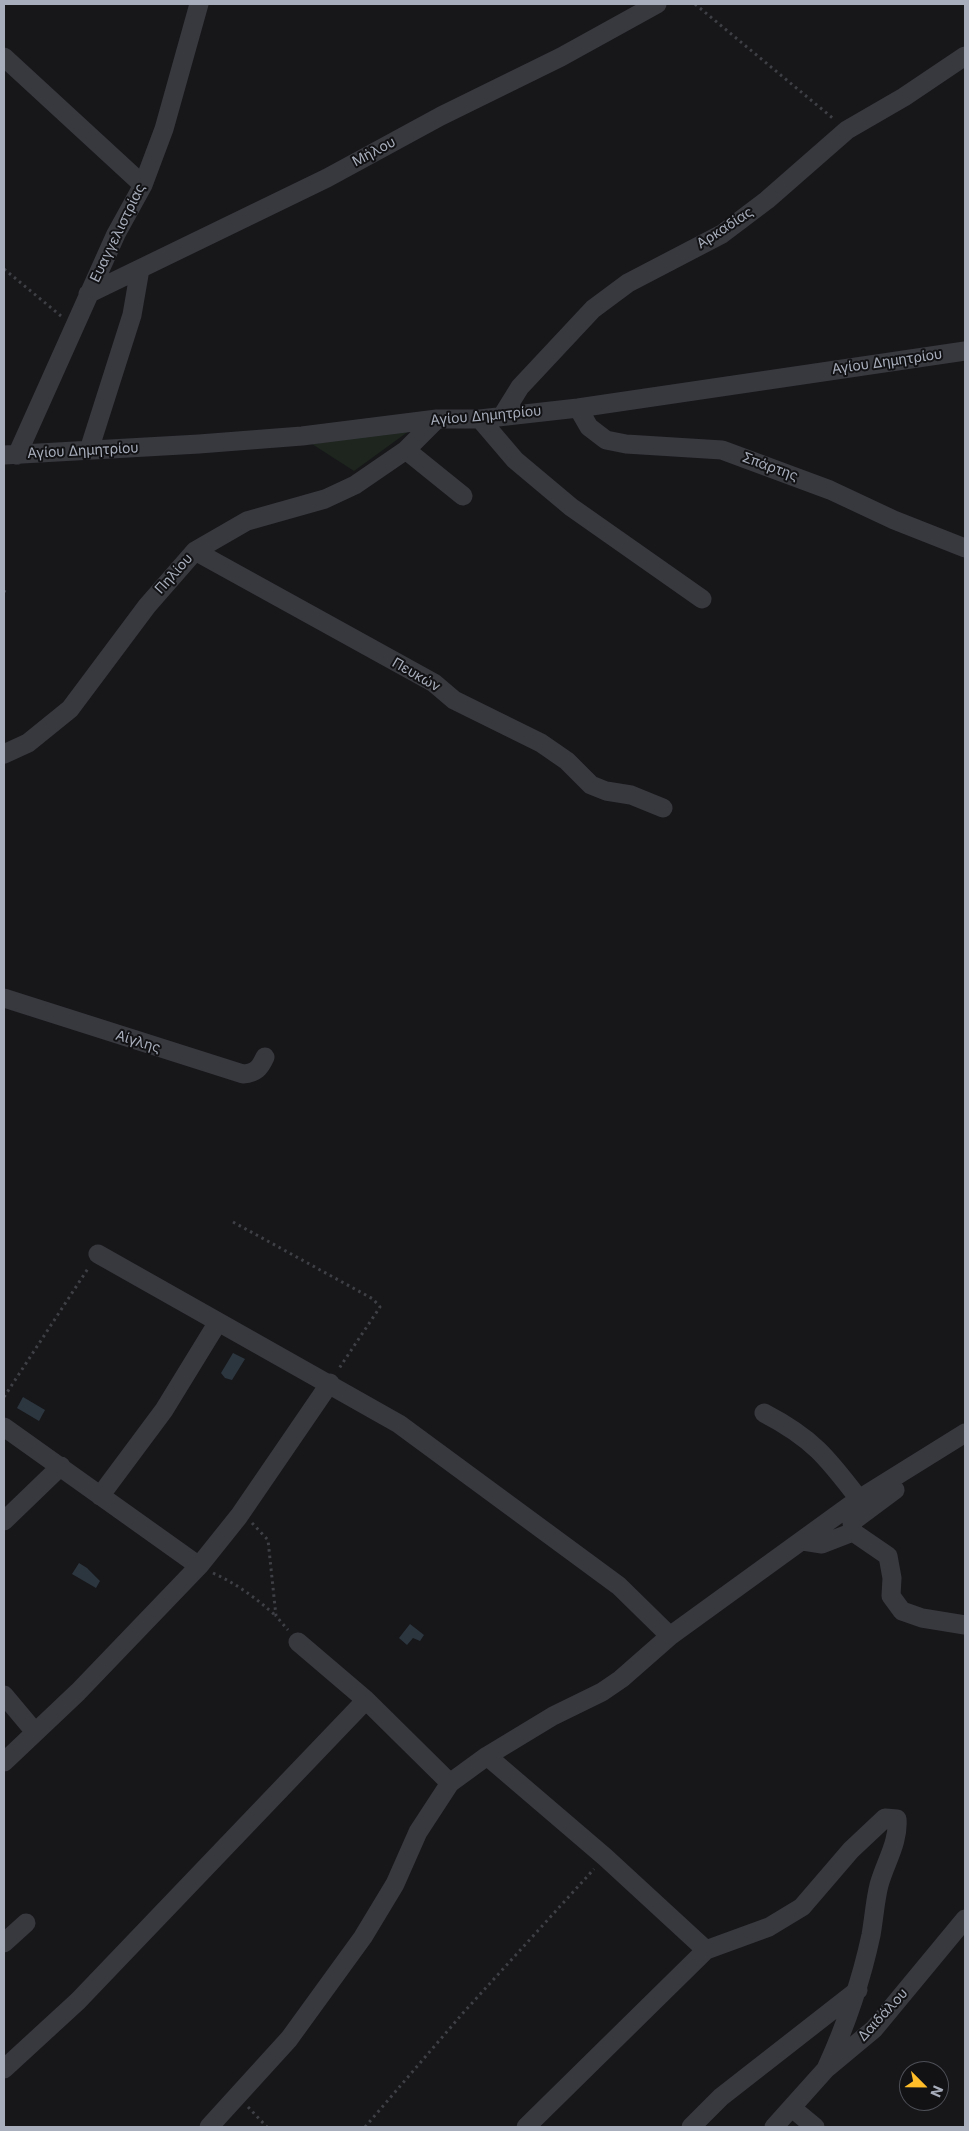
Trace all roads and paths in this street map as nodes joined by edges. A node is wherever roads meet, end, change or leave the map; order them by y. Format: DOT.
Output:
graph roads {
  1 [pos="199,4"];
  2 [pos="657,4"];
  3 [pos="695,4"];
  4 [pos="965,56"];
  5 [pos="4,57"];
  6 [pos="848,130"];
  7 [pos="143,185"];
  8 [pos="4,269"];
  9 [pos="140,269"];
  10 [pos="88,294"];
  11 [pos="75,327"];
  12 [pos="965,351"];
  13 [pos="578,408"];
  14 [pos="502,416"];
  15 [pos="437,419"];
  16 [pos="480,419"];
  17 [pos="89,450"];
  18 [pos="406,450"];
  19 [pos="10,455"];
  20 [pos="463,496"];
  21 [pos="965,548"];
  22 [pos="195,551"];
  23 [pos="702,599"];
  24 [pos="4,754"];
  25 [pos="663,808"];
  26 [pos="4,998"];
  27 [pos="265,1056"];
  28 [pos="233,1222"];
  29 [pos="98,1254"];
  30 [pos="218,1322"];
  31 [pos="330,1383"];
  32 [pos="4,1397"];
  33 [pos="764,1413"];
  34 [pos="4,1427"];
  35 [pos="965,1432"];
  36 [pos="61,1466"];
  37 [pos="904,1472"];
  38 [pos="100,1496"];
  39 [pos="859,1499"];
  40 [pos="239,1516"];
  41 [pos="4,1521"];
  42 [pos="853,1532"];
  43 [pos="803,1540"];
  44 [pos="199,1566"];
  45 [pos="276,1616"];
  46 [pos="965,1625"];
  47 [pos="670,1636"];
  48 [pos="298,1642"];
  49 [pos="4,1695"];
  50 [pos="366,1700"];
  51 [pos="35,1732"];
  52 [pos="487,1756"];
  53 [pos="4,1762"];
  54 [pos="450,1783"];
  55 [pos="605,1858"];
  56 [pos="965,1919"];
  57 [pos="26,1923"];
  58 [pos="4,1943"];
  59 [pos="706,1950"];
  60 [pos="858,1990"];
  61 [pos="4,2068"];
  62 [pos="826,2069"];
  63 [pos="237,2096"];
  64 [pos="792,2108"];
  65 [pos="209,2127"];
  66 [pos="267,2127"];
  67 [pos="365,2127"];
  68 [pos="526,2127"];
  69 [pos="692,2127"];
  70 [pos="774,2127"];
  71 [pos="815,2127"];
  1 -- 7 [label="street, Ευαγγελιστρίας"];
  2 -- 9 [label="street, Μήλου"];
  3 -- 6 [label="path"];
  4 -- 6 [label="street, Αρκαδίας"];
  5 -- 7 [label="street"];
  6 -- 14 [label="street, Αρκαδίας"];
  7 -- 10 [label="street, Ευαγγελιστρίας"];
  8 -- 11 [label="path"];
  9 -- 10 [label="street, Μήλου"];
  9 -- 17 [label="street"];
  10 -- 11 [label="street, Ευαγγελιστρίας"];
  11 -- 19 [label="street, Ευαγγελιστρίας"];
  12 -- 13 [label="street, Αγίου Δημητρίου"];
  13 -- 14 [label="street, Αγίου Δημητρίου"];
  13 -- 21 [label="street, Σπάρτης"];
  14 -- 16 [label="street, Αγίου Δημητρίου"];
  15 -- 16 [label="street, Αγίου Δημητρίου"];
  15 -- 17 [label="street, Αγίου Δημητρίου"];
  15 -- 18 [label="street, Πηλίου"];
  16 -- 23 [label="street"];
  17 -- 19 [label="street, Αγίου Δημητρίου"];
  18 -- 20 [label="street"];
  18 -- 22 [label="street, Πηλίου"];
  22 -- 24 [label="street, Πηλίου"];
  22 -- 25 [label="street, Πευκών"];
  26 -- 27 [label="street, Αίγλης"];
  28 -- 31 [label="path"];
  29 -- 30 [label="street"];
  29 -- 32 [label="path"];
  30 -- 31 [label="street"];
  30 -- 38 [label="street"];
  31 -- 40 [label="street"];
  31 -- 47 [label="street"];
  33 -- 39 [label="street"];
  34 -- 36 [label="street"];
  35 -- 37 [label="street"];
  36 -- 38 [label="street"];
  36 -- 41 [label="street"];
  37 -- 39 [label="street"];
  37 -- 42 [label="street"];
  38 -- 44 [label="street"];
  39 -- 43 [label="street"];
  40 -- 44 [label="street"];
  40 -- 45 [label="path"];
  42 -- 43 [label="street"];
  42 -- 46 [label="street"];
  43 -- 47 [label="street"];
  44 -- 45 [label="path"];
  44 -- 51 [label="street"];
  45 -- 48 [label="path"];
  47 -- 52 [label="street"];
  48 -- 50 [label="street"];
  49 -- 51 [label="street"];
  50 -- 54 [label="street"];
  50 -- 61 [label="street"];
  51 -- 53 [label="street"];
  52 -- 54 [label="street"];
  52 -- 55 [label="street"];
  54 -- 63 [label="street"];
  55 -- 59 [label="street"];
  55 -- 67 [label="path"];
  56 -- 62 [label="street, Δαιδάλου"];
  57 -- 58 [label="street"];
  59 -- 60 [label="street"];
  59 -- 68 [label="street"];
  60 -- 62 [label="street"];
  60 -- 69 [label="street"];
  62 -- 64 [label="street, Δαιδάλου"];
  63 -- 65 [label="street"];
  63 -- 66 [label="path"];
  64 -- 70 [label="street, Δαιδάλου"];
  64 -- 71 [label="street"];
}
